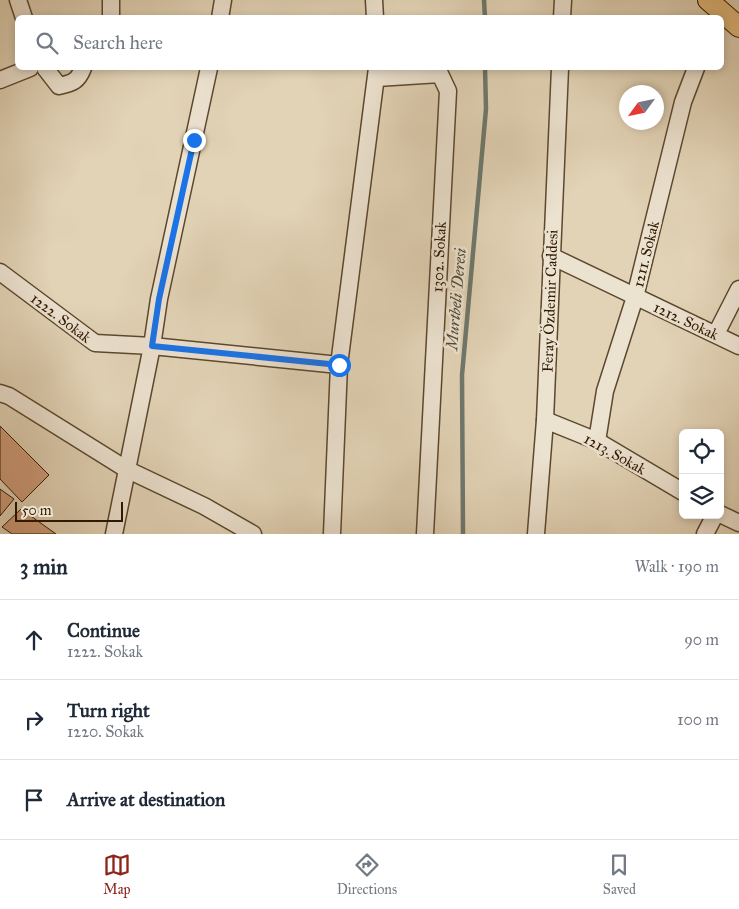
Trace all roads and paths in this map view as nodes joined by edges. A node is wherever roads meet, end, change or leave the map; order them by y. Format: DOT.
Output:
graph roads {
  1 [pos="18,0"];
  2 [pos="111,0"];
  3 [pos="223,0"];
  4 [pos="374,0"];
  5 [pos="563,0"];
  6 [pos="715,6"];
  7 [pos="23,15"];
  8 [pos="111,15"];
  9 [pos="220,15"];
  10 [pos="375,15"];
  11 [pos="562,15"];
  12 [pos="739,26"];
  13 [pos="25,70"];
  14 [pos="46,70"];
  15 [pos="82,70"];
  16 [pos="209,70"];
  17 [pos="560,70"];
  18 [pos="695,70"];
  19 [pos="377,73"];
  20 [pos="0,80"];
  21 [pos="551,256"];
  22 [pos="0,272"];
  23 [pos="739,289"];
  24 [pos="635,297"];
  25 [pos="716,334"];
  26 [pos="152,346"];
  27 [pos="739,346"];
  28 [pos="339,365"];
  29 [pos="0,394"];
  30 [pos="545,420"];
  31 [pos="597,442"];
  32 [pos="126,469"];
  33 [pos="679,490"];
  34 [pos="724,516"];
  35 [pos="713,519"];
  36 [pos="739,524"];
  37 [pos="114,534"];
  38 [pos="253,534"];
  39 [pos="332,534"];
  40 [pos="425,534"];
  41 [pos="536,534"];
  42 [pos="705,534"];
  1 -- 7 [label="street"];
  2 -- 8 [label="street"];
  3 -- 9 [label="street"];
  4 -- 10 [label="street"];
  5 -- 11 [label="street"];
  6 -- 12 [label="main road"];
  13 -- 20 [label="street"];
  14 -- 15 [label="street"];
  16 -- 26 [label="street"];
  17 -- 21 [label="street, Feray Özdemir Caddesi"];
  18 -- 24 [label="street, 1211. Sokak"];
  19 -- 28 [label="street"];
  19 -- 40 [label="street, 1302. Sokak"];
  21 -- 24 [label="street, 1212. Sokak"];
  21 -- 30 [label="street, Feray Özdemir Caddesi"];
  22 -- 26 [label="street, 1222. Sokak"];
  23 -- 25 [label="street"];
  24 -- 25 [label="street, 1212. Sokak"];
  24 -- 31 [label="street, 1211. Sokak"];
  25 -- 27 [label="street, 1212. Sokak"];
  26 -- 28 [label="street, 1222. Sokak"];
  26 -- 32 [label="street"];
  28 -- 39 [label="street"];
  29 -- 32 [label="street"];
  30 -- 31 [label="street, 1213. Sokak"];
  30 -- 41 [label="street, Feray Özdemir Caddesi"];
  31 -- 33 [label="street, 1213. Sokak"];
  32 -- 37 [label="street"];
  32 -- 38 [label="street"];
  34 -- 36 [label="street"];
  35 -- 42 [label="street"];
}
